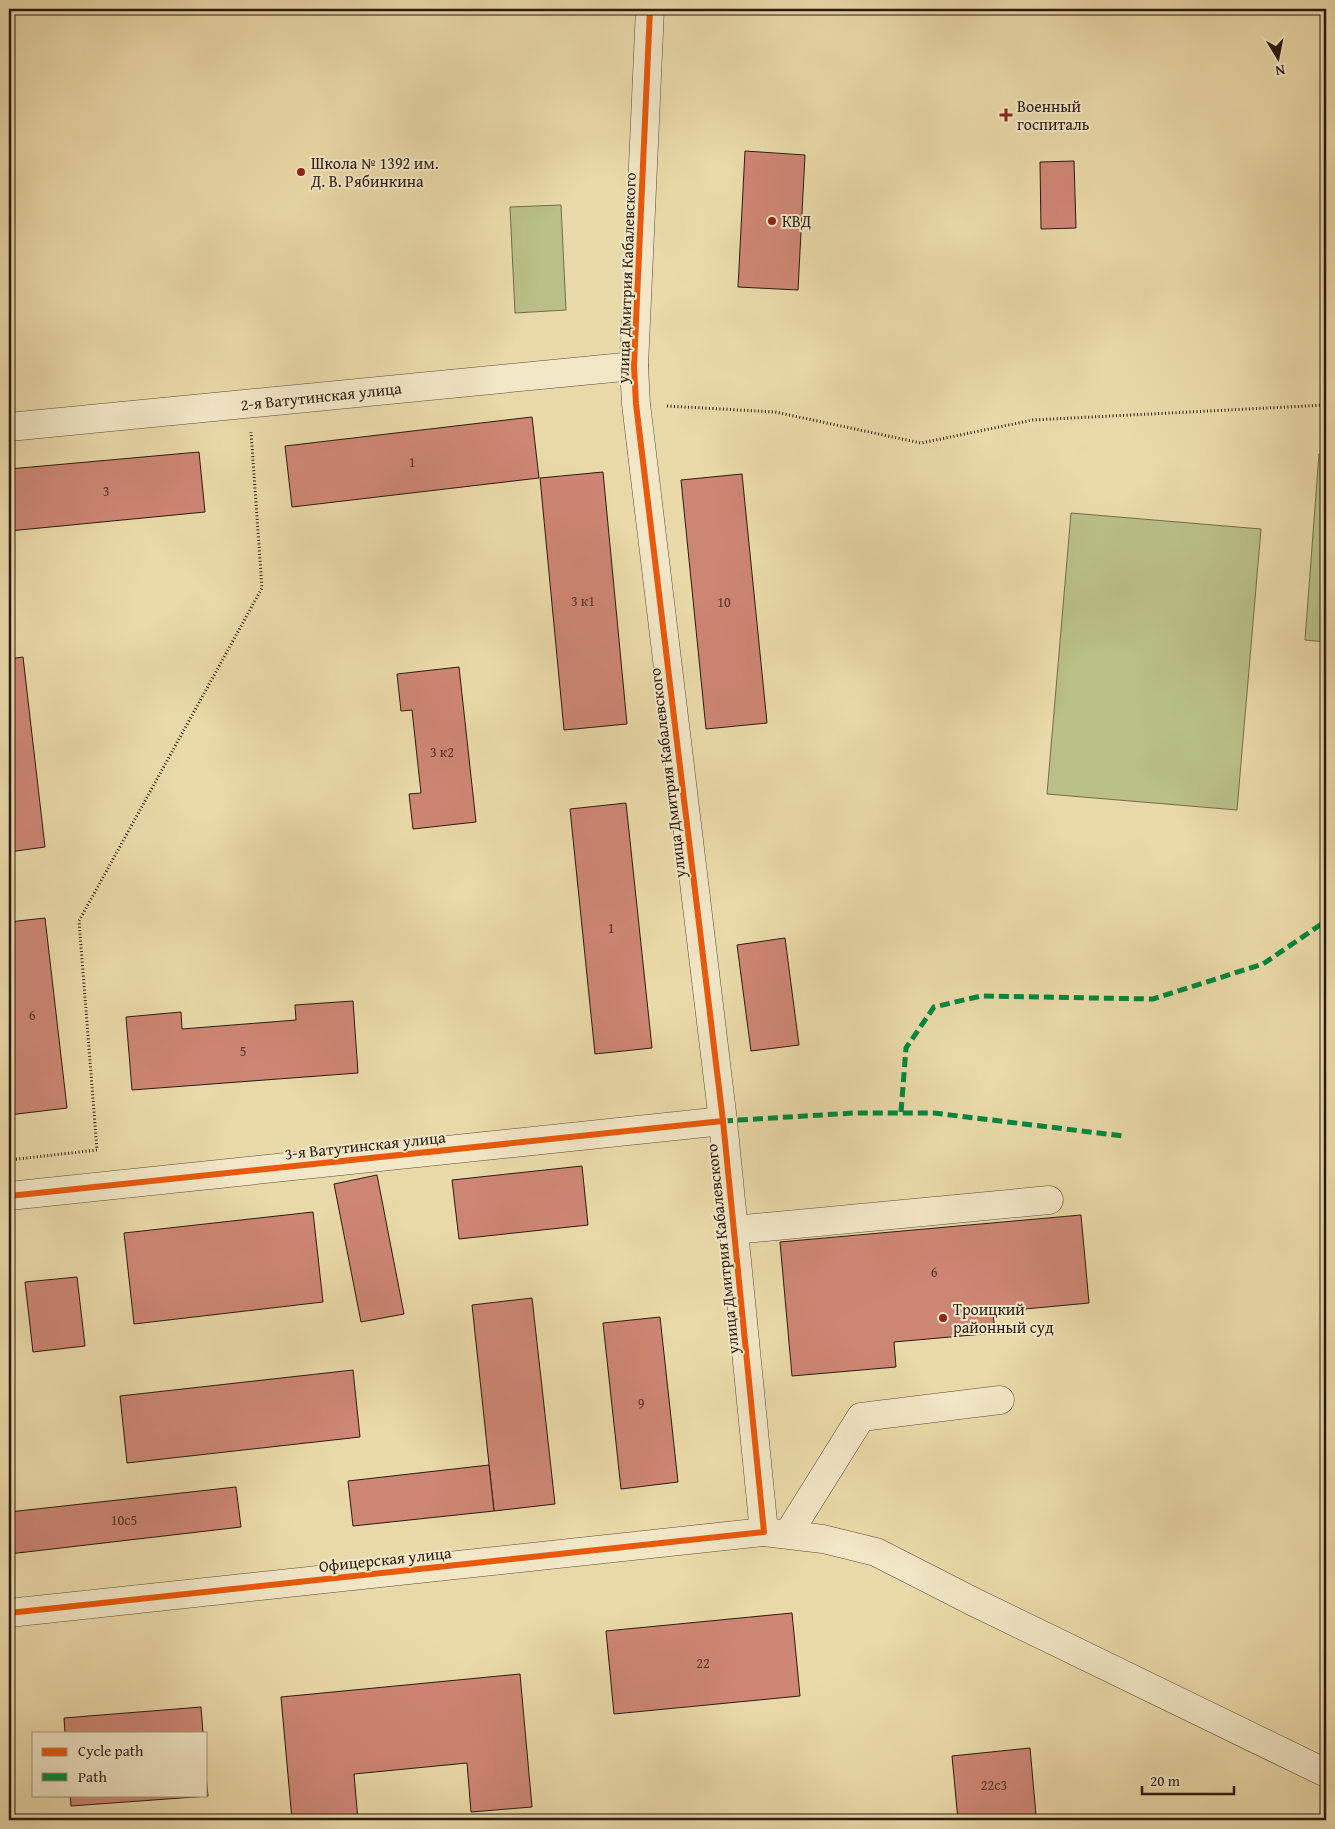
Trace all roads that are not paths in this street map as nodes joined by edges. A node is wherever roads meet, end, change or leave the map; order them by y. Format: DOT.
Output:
graph roads {
  1 [pos="650,9"];
  2 [pos="634,366"];
  3 [pos="9,427"];
  4 [pos="723,1121"];
  5 [pos="9,1196"];
  6 [pos="1049,1200"];
  7 [pos="734,1230"];
  8 [pos="1000,1400"];
  9 [pos="776,1533"];
  10 [pos="9,1613"];
  11 [pos="1326,1773"];
  1 -- 2 [label="street, улица Дмитрия Кабалевского"];
  2 -- 3 [label="street, 2-я Ватутинская улица"];
  2 -- 4 [label="street, улица Дмитрия Кабалевского"];
  4 -- 5 [label="street, 3-я Ватутинская улица"];
  4 -- 7 [label="street, улица Дмитрия Кабалевского"];
  6 -- 7 [label="street"];
  7 -- 9 [label="street, улица Дмитрия Кабалевского"];
  8 -- 9 [label="street"];
  9 -- 10 [label="street, Офицерская улица"];
  9 -- 11 [label="street, Офицерская улица"];
}
